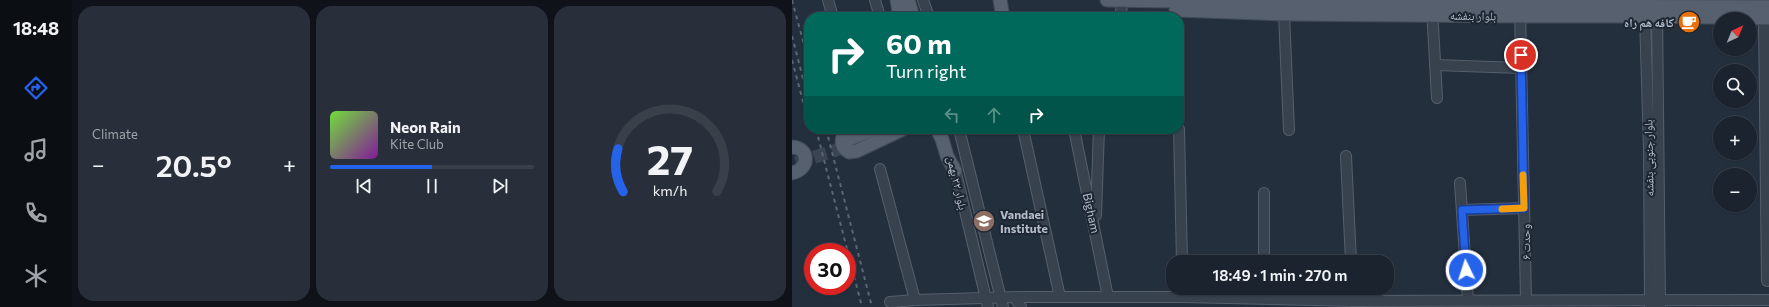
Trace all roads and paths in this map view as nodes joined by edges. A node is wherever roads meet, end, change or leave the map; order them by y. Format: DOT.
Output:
graph roads {
  1 [pos="828,0"];
  2 [pos="875,0"];
  3 [pos="897,0"];
  4 [pos="908,0"];
  5 [pos="923,0"];
  6 [pos="1107,0"];
  7 [pos="1123,0"];
  8 [pos="1133,0"];
  9 [pos="1272,1"];
  10 [pos="1377,2"];
  11 [pos="1728,3"];
  12 [pos="1216,6"];
  13 [pos="1176,7"];
  14 [pos="1233,7"];
  15 [pos="1432,9"];
  16 [pos="1648,9"];
  17 [pos="1520,11"];
  18 [pos="832,12"];
  19 [pos="879,12"];
  20 [pos="899,12"];
  21 [pos="912,12"];
  22 [pos="927,12"];
  23 [pos="1121,12"];
  24 [pos="1284,14"];
  25 [pos="1767,14"];
  26 [pos="1435,65"];
  27 [pos="1521,68"];
  28 [pos="1437,98"];
  29 [pos="1288,130"];
  30 [pos="860,134"];
  31 [pos="877,134"];
  32 [pos="893,134"];
  33 [pos="940,134"];
  34 [pos="946,134"];
  35 [pos="960,134"];
  36 [pos="1024,134"];
  37 [pos="1075,134"];
  38 [pos="1100,134"];
  39 [pos="1179,134"];
  40 [pos="848,138"];
  41 [pos="1346,156"];
  42 [pos="880,169"];
  43 [pos="955,171"];
  44 [pos="1460,183"];
  45 [pos="973,191"];
  46 [pos="1264,193"];
  47 [pos="961,194"];
  48 [pos="1524,208"];
  49 [pos="1462,210"];
  50 [pos="1095,230"];
  51 [pos="1182,255"];
  52 [pos="1264,255"];
  53 [pos="1351,255"];
  54 [pos="1767,281"];
  55 [pos="1166,293"];
  56 [pos="1276,295"];
  57 [pos="1353,295"];
  58 [pos="1021,296"];
  59 [pos="1000,297"];
  60 [pos="1060,297"];
  61 [pos="1108,297"];
  62 [pos="915,300"];
  63 [pos="1468,300"];
  64 [pos="1526,300"];
  65 [pos="1353,301"];
  66 [pos="890,302"];
  67 [pos="986,302"];
  68 [pos="1655,303"];
  69 [pos="1769,303"];
  70 [pos="1331,304"];
  71 [pos="1003,307"];
  72 [pos="1021,307"];
  1 -- 18 [label="street"];
  2 -- 19 [label="street"];
  3 -- 20 [label="main road"];
  4 -- 21 [label="main road"];
  5 -- 22 [label="street"];
  6 -- 7 [label="main road, بلوار بنفشه"];
  7 -- 8 [label="main road, بلوار بنفشه"];
  7 -- 23 [label="street"];
  8 -- 13 [label="main road, بلوار بنفشه"];
  9 -- 10 [label="main road, بلوار بنفشه"];
  9 -- 14 [label="main road, بلوار بنفشه"];
  10 -- 15 [label="main road, بلوار بنفشه"];
  11 -- 16 [label="main road, بلوار بنفشه"];
  11 -- 25 [label="main road, بلوار بنفشه"];
  12 -- 13 [label="main road, بلوار بنفشه"];
  12 -- 14 [label="main road, بلوار بنفشه"];
  14 -- 24 [label="main road, بلوار بنفشه"];
  15 -- 17 [label="main road, بلوار بنفشه"];
  15 -- 24 [label="main road, بلوار بنفشه"];
  15 -- 26 [label="street"];
  16 -- 17 [label="main road, بلوار بنفشه"];
  16 -- 25 [label="main road, بلوار بنفشه"];
  16 -- 68 [label="street, بلوار جنوبی بنفشه"];
  17 -- 27 [label="street, وحدت ۶"];
  24 -- 29 [label="street"];
  25 -- 54 [label="street"];
  26 -- 27 [label="street"];
  26 -- 28 [label="street"];
  27 -- 48 [label="street, وحدت ۶"];
  30 -- 40 [label="main road"];
  31 -- 40 [label="main road"];
  32 -- 40 [label="main road"];
  33 -- 43 [label="main road"];
  34 -- 43 [label="street, بلوار ۲۲ بهمن"];
  35 -- 45 [label="street, بلوار ۲۲ بهمن"];
  36 -- 60 [label="street"];
  37 -- 50 [label="street, Bigham"];
  38 -- 50 [label="street"];
  39 -- 51 [label="street"];
  41 -- 53 [label="street"];
  42 -- 62 [label="street"];
  43 -- 47 [label="street, بلوار ۲۲ بهمن"];
  44 -- 49 [label="street"];
  45 -- 47 [label="street"];
  45 -- 59 [label="street, بلوار ۲۲ بهمن"];
  46 -- 52 [label="street"];
  47 -- 67 [label="street, بلوار ۲۲ بهمن"];
  48 -- 49 [label="street"];
  48 -- 64 [label="street, وحدت ۶"];
  49 -- 63 [label="street"];
  50 -- 61 [label="street, Bigham"];
  55 -- 61 [label="street"];
  56 -- 70 [label="street"];
  57 -- 65 [label="street"];
  58 -- 59 [label="street"];
  58 -- 60 [label="street"];
  58 -- 72 [label="street"];
  59 -- 67 [label="street"];
  59 -- 71 [label="street, بلوار ۲۲ بهمن"];
  60 -- 61 [label="street"];
  62 -- 66 [label="street"];
  62 -- 67 [label="street"];
  63 -- 64 [label="street"];
  63 -- 65 [label="street"];
  64 -- 68 [label="street"];
  65 -- 70 [label="street"];
  68 -- 69 [label="street"];
}
